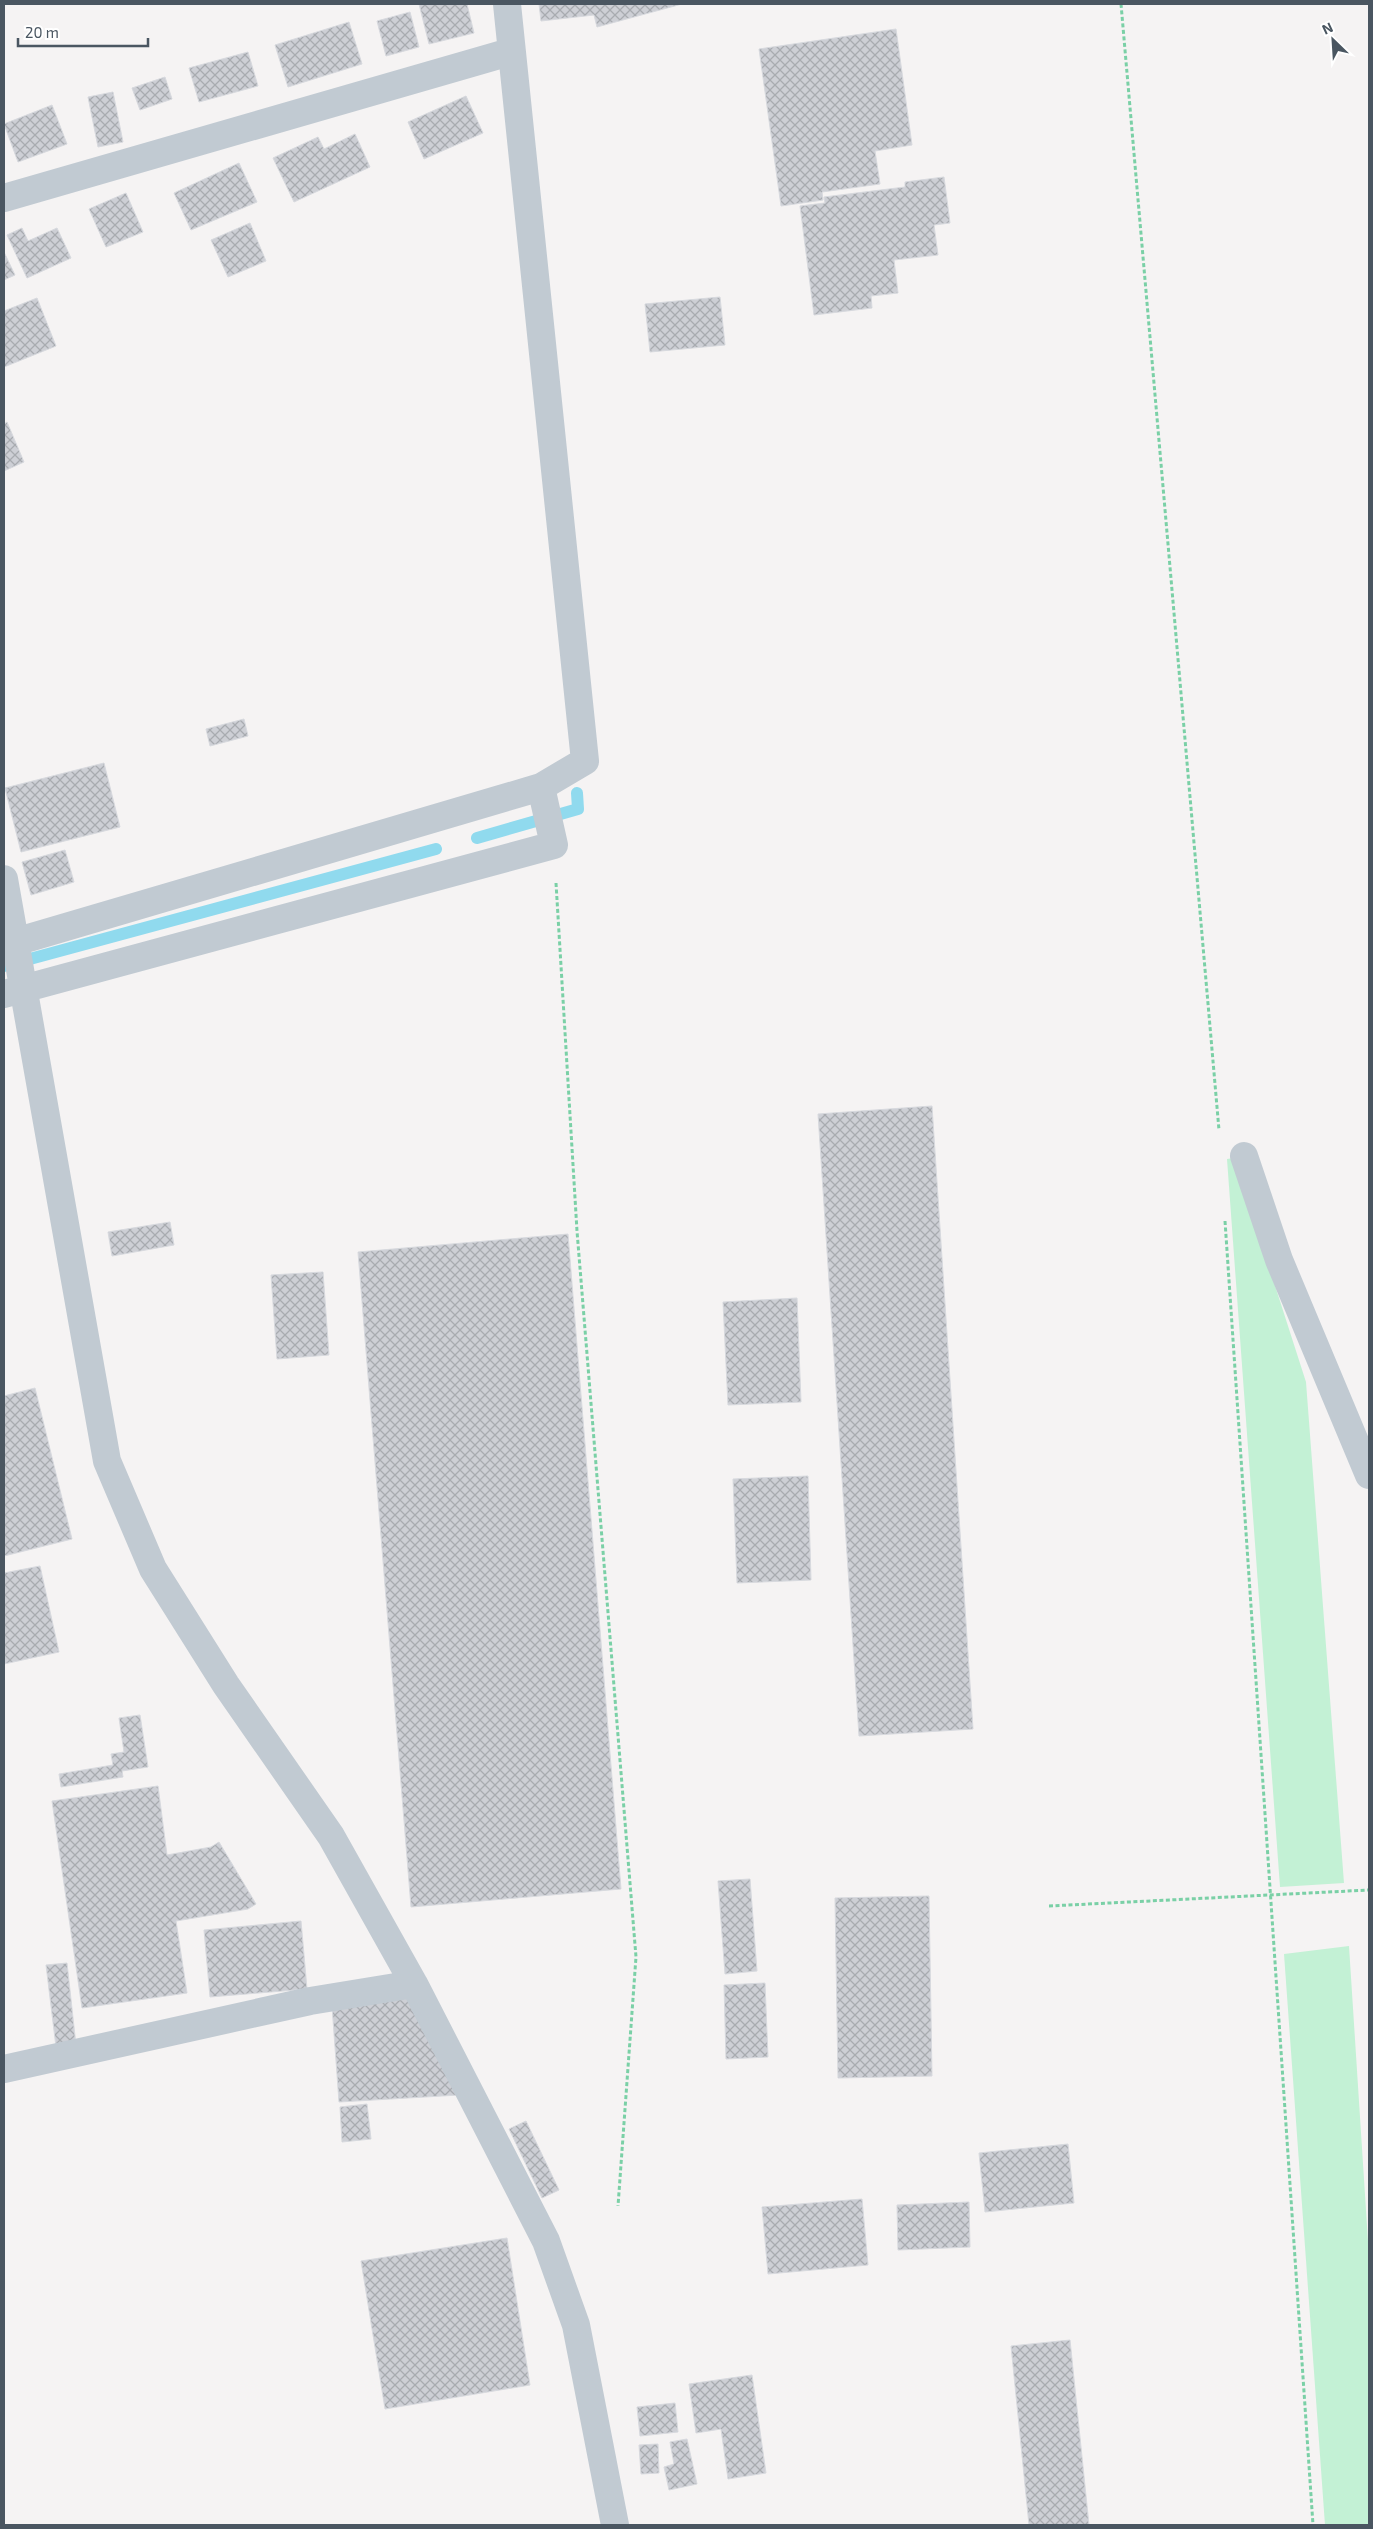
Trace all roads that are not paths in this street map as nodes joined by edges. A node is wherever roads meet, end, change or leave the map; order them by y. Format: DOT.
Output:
graph roads {
  1 [pos="507,4"];
  2 [pos="510,52"];
  3 [pos="4,198"];
  4 [pos="541,787"];
  5 [pos="4,879"];
  6 [pos="16,969"];
  7 [pos="1244,1156"];
  8 [pos="1369,1475"];
  9 [pos="414,1984"];
  10 [pos="4,2069"];
  11 [pos="615,2525"];
  1 -- 2 [label="street"];
  2 -- 3 [label="street"];
  2 -- 4 [label="street"];
  4 -- 6 [label="street"];
  4 -- 6 [label="street"];
  5 -- 6 [label="street"];
  6 -- 9 [label="street"];
  7 -- 8 [label="street"];
  9 -- 10 [label="street"];
  9 -- 11 [label="street"];
}
